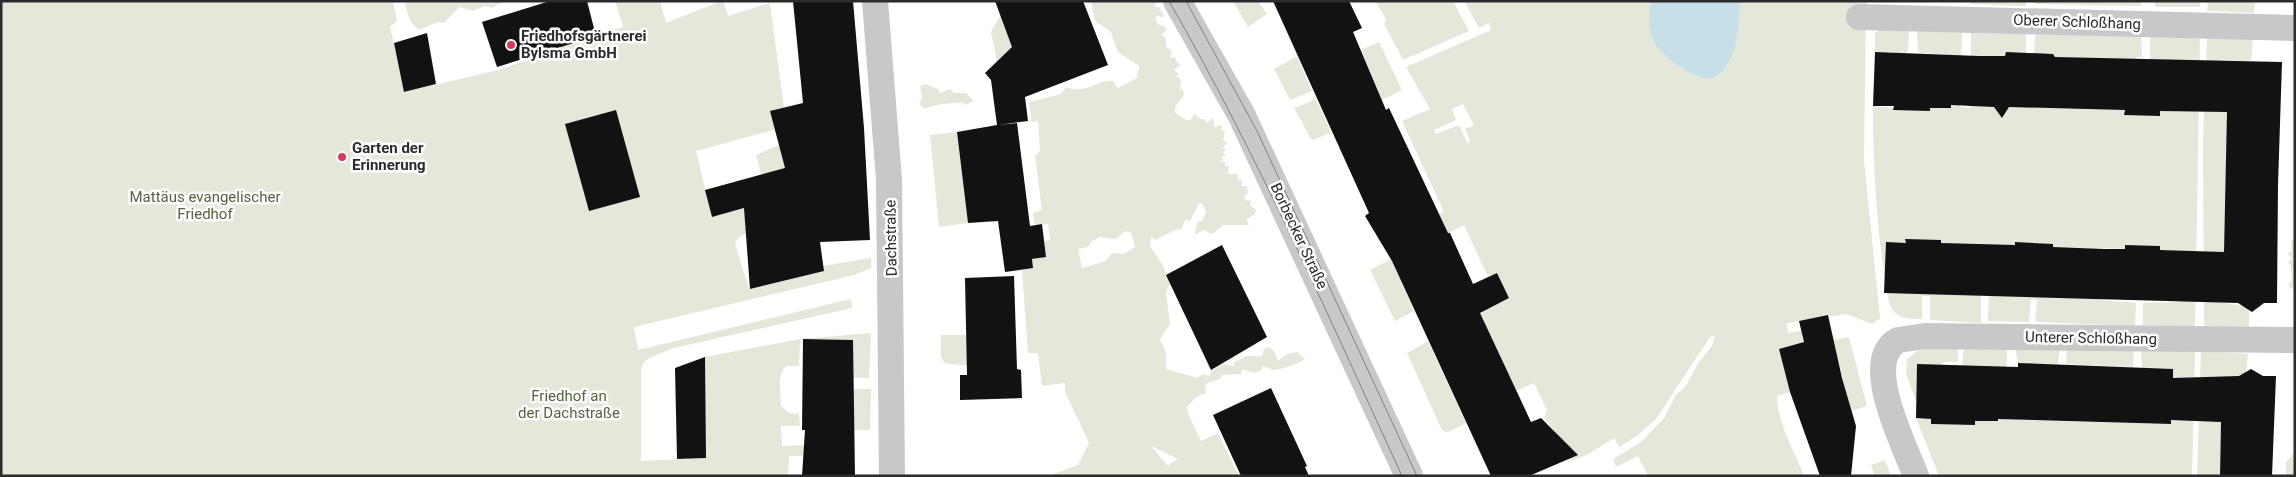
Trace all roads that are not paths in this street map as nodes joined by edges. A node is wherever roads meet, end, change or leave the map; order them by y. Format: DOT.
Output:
graph roads {
  1 [pos="875,1"];
  2 [pos="1177,1"];
  3 [pos="1859,17"];
  4 [pos="2295,28"];
  5 [pos="2295,340"];
  6 [pos="892,476"];
  7 [pos="1410,476"];
  8 [pos="1916,476"];
  1 -- 6 [label="street, Dachstraße"];
  2 -- 7 [label="street, Borbecker Straße"];
  3 -- 4 [label="street, Oberer Schloßhang"];
  5 -- 8 [label="street, Unterer Schloßhang"];
}
